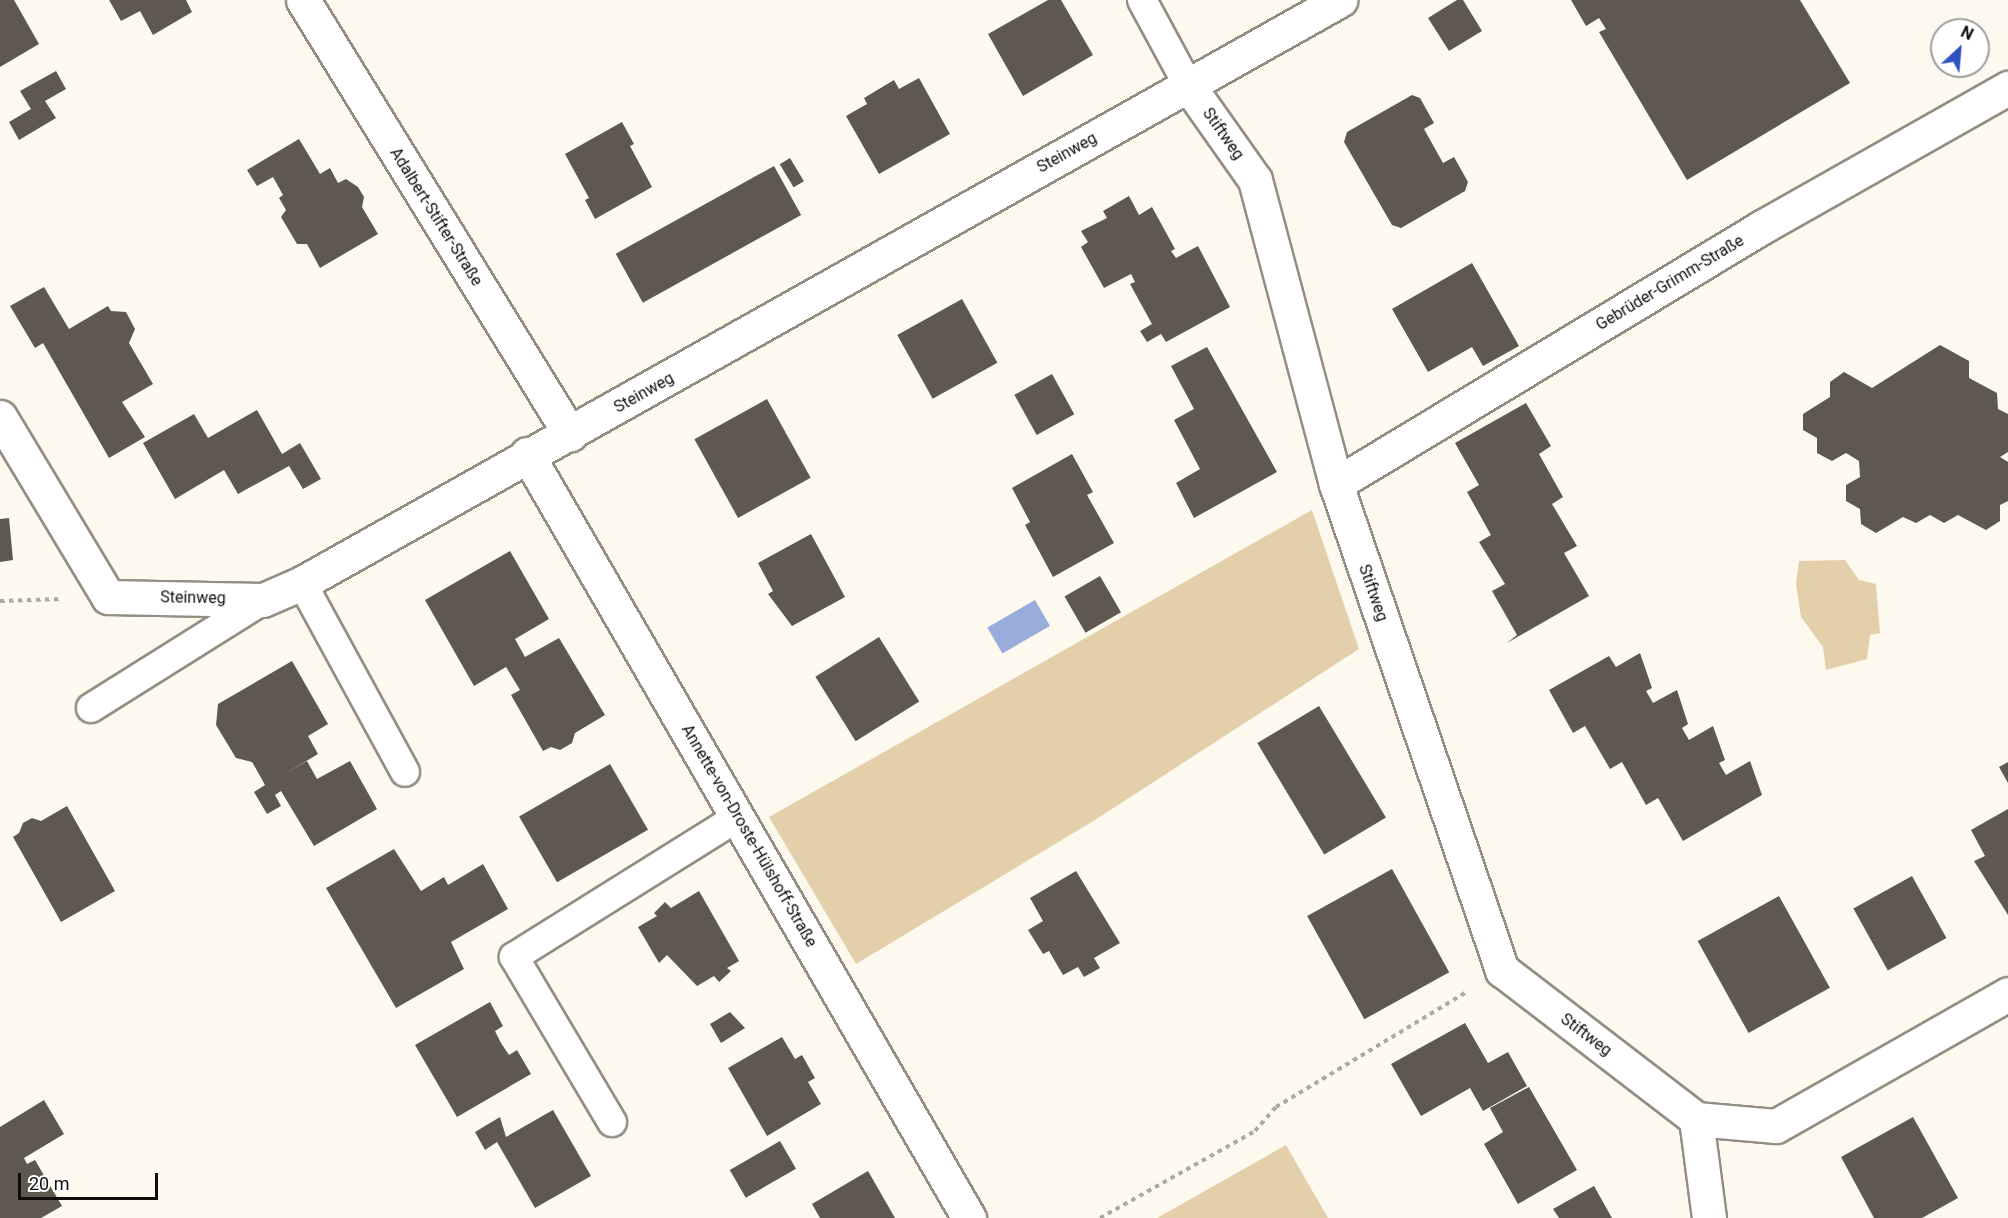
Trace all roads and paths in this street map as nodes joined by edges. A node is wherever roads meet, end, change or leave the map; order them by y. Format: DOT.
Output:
graph roads {
  1 [pos="303,0"];
  2 [pos="1142,0"];
  3 [pos="1340,0"];
  4 [pos="1188,85"];
  5 [pos="2008,88"];
  6 [pos="0,417"];
  7 [pos="570,434"];
  8 [pos="527,454"];
  9 [pos="1336,484"];
  10 [pos="302,583"];
  11 [pos="108,597"];
  12 [pos="0,600"];
  13 [pos="263,600"];
  14 [pos="91,708"];
  15 [pos="405,772"];
  16 [pos="738,817"];
  17 [pos="1502,970"];
  18 [pos="2008,994"];
  19 [pos="1696,1119"];
  20 [pos="612,1122"];
  21 [pos="969,1218"];
  22 [pos="1100,1218"];
  23 [pos="1708,1218"];
  1 -- 7 [label="street, Adalbert-Stifter-Straße"];
  2 -- 4 [label="lane, Stiftweg"];
  3 -- 4 [label="street, Steinweg"];
  4 -- 7 [label="street, Steinweg"];
  4 -- 9 [label="street, Stiftweg"];
  5 -- 9 [label="street, Gebrüder-Grimm-Straße"];
  6 -- 11 [label="street"];
  7 -- 8 [label="street, Steinweg"];
  8 -- 10 [label="street, Steinweg"];
  8 -- 16 [label="street, Annette-von-Droste-Hülshoff-Straße"];
  9 -- 17 [label="street, Stiftweg"];
  10 -- 13 [label="street, Steinweg"];
  10 -- 15 [label="lane"];
  11 -- 12 [label="path"];
  11 -- 13 [label="street, Steinweg"];
  13 -- 14 [label="lane"];
  16 -- 20 [label="lane"];
  16 -- 21 [label="street, Annette-von-Droste-Hülshoff-Straße"];
  17 -- 19 [label="street, Stiftweg"];
  17 -- 22 [label="path"];
  18 -- 19 [label="street"];
  19 -- 23 [label="street"];
}
